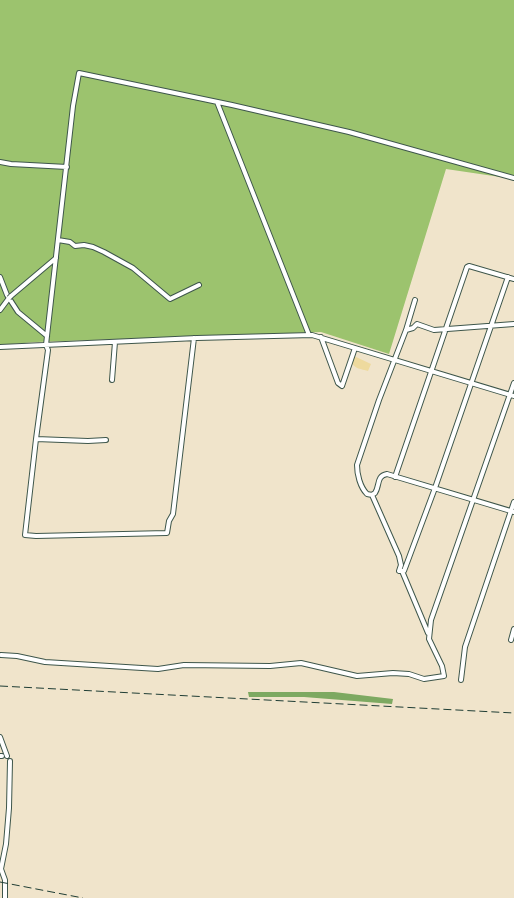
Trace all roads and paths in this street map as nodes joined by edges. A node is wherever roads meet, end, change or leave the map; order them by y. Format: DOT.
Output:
graph roads {
  1 [pos="218,102"];
  2 [pos="0,162"];
  3 [pos="66,167"];
  4 [pos="514,178"];
  5 [pos="58,240"];
  6 [pos="56,258"];
  7 [pos="0,277"];
  8 [pos="508,277"];
  9 [pos="514,279"];
  10 [pos="199,285"];
  11 [pos="415,300"];
  12 [pos="0,310"];
  13 [pos="514,324"];
  14 [pos="491,326"];
  15 [pos="447,329"];
  16 [pos="406,330"];
  17 [pos="309,335"];
  18 [pos="47,336"];
  19 [pos="321,337"];
  20 [pos="194,338"];
  21 [pos="116,342"];
  22 [pos="46,345"];
  23 [pos="0,347"];
  24 [pos="355,348"];
  25 [pos="394,360"];
  26 [pos="433,372"];
  27 [pos="112,380"];
  28 [pos="471,383"];
  29 [pos="514,383"];
  30 [pos="512,395"];
  31 [pos="36,439"];
  32 [pos="106,440"];
  33 [pos="395,477"];
  34 [pos="434,488"];
  35 [pos="372,495"];
  36 [pos="472,499"];
  37 [pos="514,502"];
  38 [pos="512,511"];
  39 [pos="402,572"];
  40 [pos="514,629"];
  41 [pos="428,633"];
  42 [pos="510,640"];
  43 [pos="1,656"];
  44 [pos="461,680"];
  45 [pos="0,737"];
  46 [pos="3,756"];
  47 [pos="10,761"];
  48 [pos="5,898"];
  1 -- 3 [label="street"];
  1 -- 4 [label="street"];
  1 -- 17 [label="street"];
  2 -- 3 [label="street"];
  3 -- 5 [label="street"];
  5 -- 6 [label="street"];
  5 -- 10 [label="street"];
  6 -- 12 [label="street"];
  6 -- 18 [label="street"];
  7 -- 18 [label="street"];
  8 -- 9 [label="street"];
  8 -- 14 [label="street"];
  8 -- 15 [label="street"];
  11 -- 16 [label="street"];
  13 -- 14 [label="street"];
  14 -- 15 [label="street"];
  14 -- 28 [label="street"];
  15 -- 16 [label="street"];
  15 -- 26 [label="street"];
  16 -- 25 [label="street"];
  17 -- 19 [label="street"];
  17 -- 20 [label="street"];
  18 -- 22 [label="street"];
  19 -- 24 [label="street"];
  19 -- 24 [label="street"];
  20 -- 21 [label="street"];
  20 -- 31 [label="street"];
  21 -- 22 [label="street"];
  21 -- 27 [label="street"];
  22 -- 23 [label="street"];
  22 -- 31 [label="street"];
  24 -- 25 [label="street"];
  25 -- 26 [label="street"];
  25 -- 35 [label="street"];
  26 -- 28 [label="street"];
  26 -- 33 [label="street"];
  28 -- 30 [label="street"];
  28 -- 34 [label="street"];
  29 -- 30 [label="street"];
  30 -- 36 [label="street"];
  31 -- 32 [label="street"];
  33 -- 34 [label="street"];
  33 -- 35 [label="street"];
  34 -- 36 [label="street"];
  34 -- 39 [label="street"];
  35 -- 39 [label="street"];
  36 -- 38 [label="street"];
  36 -- 41 [label="street"];
  37 -- 38 [label="street"];
  38 -- 44 [label="street"];
  39 -- 41 [label="street"];
  40 -- 42 [label="street"];
  41 -- 43 [label="street"];
  45 -- 46 [label="street"];
  47 -- 48 [label="street"];
}
